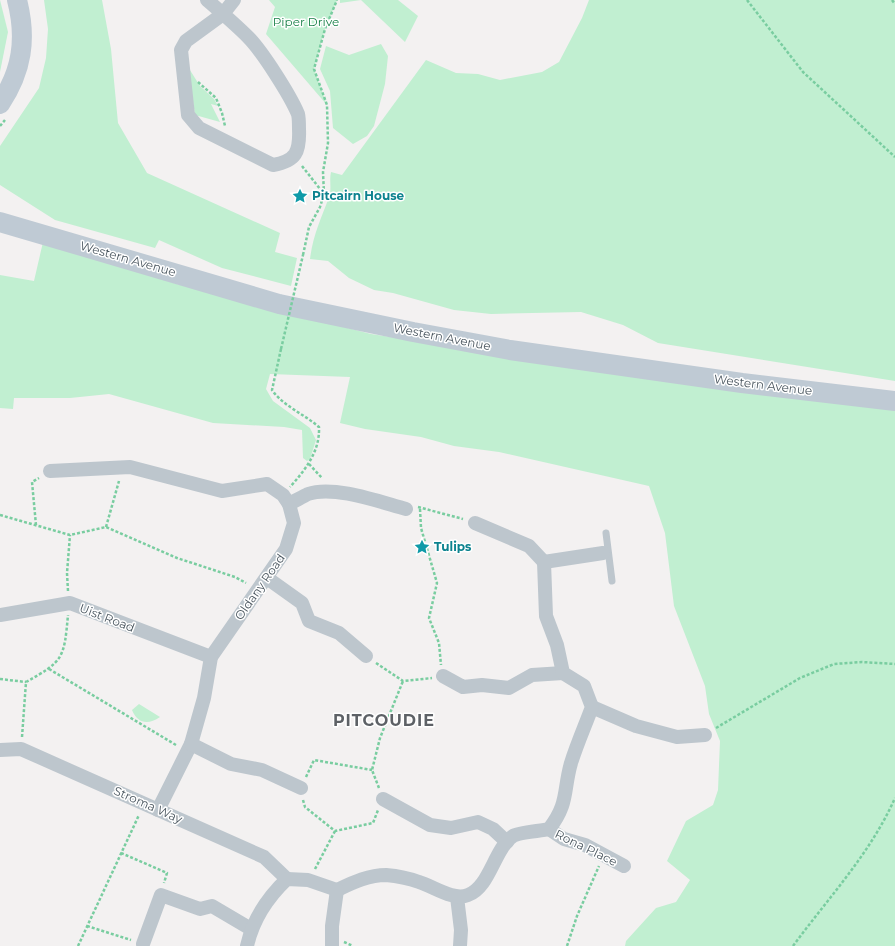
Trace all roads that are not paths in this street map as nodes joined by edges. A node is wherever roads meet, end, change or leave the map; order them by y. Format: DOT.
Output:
graph roads {
  1 [pos="17,0"];
  2 [pos="207,0"];
  3 [pos="234,0"];
  4 [pos="223,14"];
  5 [pos="0,104"];
  6 [pos="0,222"];
  7 [pos="895,401"];
  8 [pos="50,472"];
  9 [pos="286,500"];
  10 [pos="406,509"];
  11 [pos="475,523"];
  12 [pos="606,533"];
  13 [pos="605,553"];
  14 [pos="544,562"];
  15 [pos="267,578"];
  16 [pos="612,581"];
  17 [pos="0,615"];
  18 [pos="366,656"];
  19 [pos="211,657"];
  20 [pos="563,673"];
  21 [pos="443,676"];
  22 [pos="592,708"];
  23 [pos="705,735"];
  24 [pos="189,747"];
  25 [pos="0,750"];
  26 [pos="301,788"];
  27 [pos="382,799"];
  28 [pos="158,810"];
  29 [pos="549,829"];
  30 [pos="506,842"];
  31 [pos="624,866"];
  32 [pos="287,879"];
  33 [pos="337,890"];
  34 [pos="457,897"];
  35 [pos="251,929"];
  36 [pos="143,944"];
  37 [pos="247,946"];
  38 [pos="332,946"];
  39 [pos="460,946"];
  1 -- 5 [label="main road"];
  2 -- 4 [label="street"];
  3 -- 4 [label="street"];
  4 -- 4 [label="street"];
  6 -- 7 [label="main road, Western Avenue"];
  8 -- 9 [label="street"];
  9 -- 10 [label="street"];
  9 -- 15 [label="street, Oldany Road"];
  11 -- 14 [label="street"];
  12 -- 13 [label="lane"];
  13 -- 14 [label="street"];
  13 -- 16 [label="lane"];
  14 -- 20 [label="street"];
  15 -- 18 [label="street"];
  15 -- 19 [label="street, Oldany Road"];
  17 -- 19 [label="street, Uist Road"];
  19 -- 24 [label="street, Oldany Road"];
  20 -- 21 [label="street"];
  20 -- 22 [label="street"];
  22 -- 23 [label="street"];
  22 -- 29 [label="street"];
  24 -- 26 [label="street"];
  24 -- 28 [label="street, Oldany Road"];
  25 -- 28 [label="street, Stroma Way"];
  27 -- 30 [label="street"];
  28 -- 32 [label="street, Stroma Way"];
  29 -- 30 [label="street"];
  29 -- 31 [label="street, Rona Place"];
  30 -- 34 [label="street"];
  32 -- 33 [label="street"];
  32 -- 35 [label="street"];
  33 -- 34 [label="street"];
  33 -- 38 [label="street"];
  34 -- 39 [label="street"];
  35 -- 36 [label="street"];
  35 -- 37 [label="street"];
}
